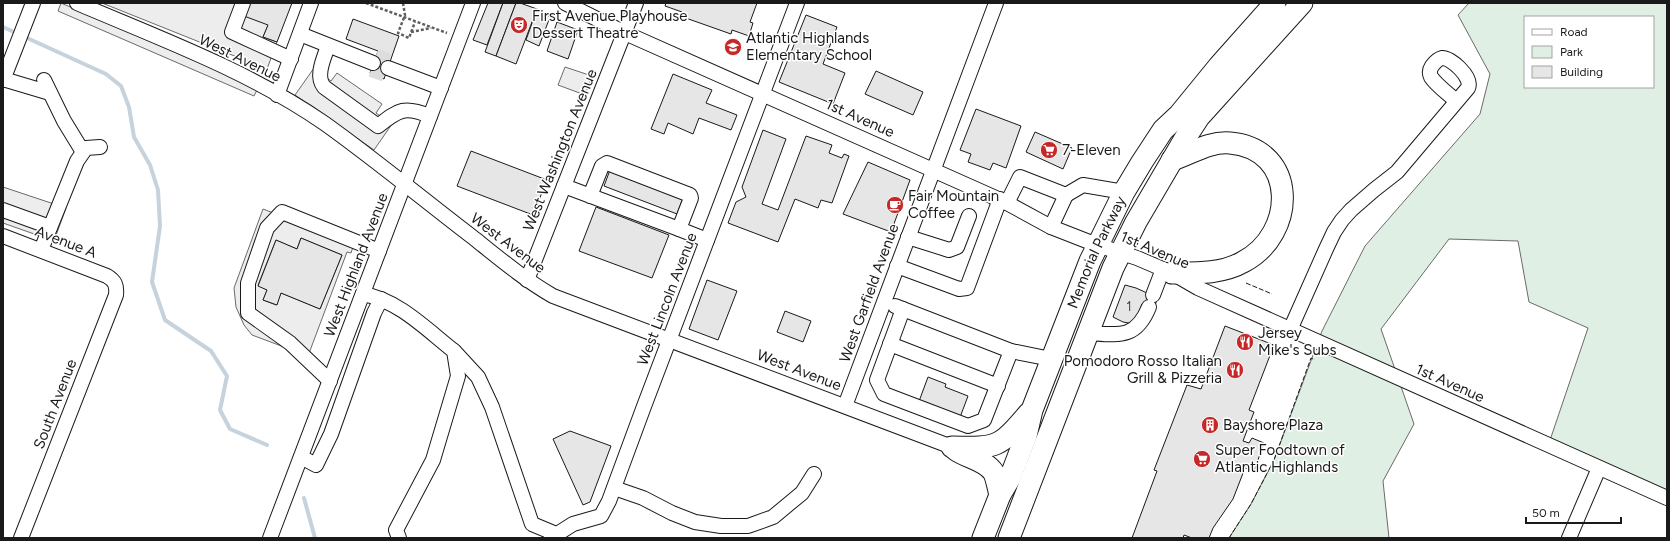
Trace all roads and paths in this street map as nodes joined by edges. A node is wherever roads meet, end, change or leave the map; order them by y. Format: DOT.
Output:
graph roads {
  1 [pos="33,3"];
  2 [pos="77,3"];
  3 [pos="243,3"];
  4 [pos="311,3"];
  5 [pos="366,3"];
  6 [pos="403,3"];
  7 [pos="473,3"];
  8 [pos="636,3"];
  9 [pos="797,3"];
  10 [pos="996,3"];
  11 [pos="1275,3"];
  12 [pos="1302,3"];
  13 [pos="568,4"];
  14 [pos="404,17"];
  15 [pos="415,22"];
  16 [pos="431,28"];
  17 [pos="411,32"];
  18 [pos="447,33"];
  19 [pos="625,33"];
  20 [pos="300,34"];
  21 [pos="334,48"];
  22 [pos="8,53"];
  23 [pos="290,59"];
  24 [pos="373,63"];
  25 [pos="388,68"];
  26 [pos="3,80"];
  27 [pos="441,88"];
  28 [pos="762,93"];
  29 [pos="277,95"];
  30 [pos="1456,102"];
  31 [pos="430,116"];
  32 [pos="100,147"];
  33 [pos="83,152"];
  34 [pos="1172,160"];
  35 [pos="933,170"];
  36 [pos="404,184"];
  37 [pos="564,186"];
  38 [pos="1124,192"];
  39 [pos="1066,195"];
  40 [pos="590,196"];
  41 [pos="1004,201"];
  42 [pos="3,210"];
  43 [pos="969,216"];
  44 [pos="50,227"];
  45 [pos="1051,227"];
  46 [pos="679,229"];
  47 [pos="3,236"];
  48 [pos="908,237"];
  49 [pos="707,240"];
  50 [pos="1097,245"];
  51 [pos="41,250"];
  52 [pos="379,251"];
  53 [pos="1120,252"];
  54 [pos="897,266"];
  55 [pos="1168,271"];
  56 [pos="527,280"];
  57 [pos="115,283"];
  58 [pos="363,294"];
  59 [pos="381,299"];
  60 [pos="884,301"];
  61 [pos="903,309"];
  62 [pos="878,318"];
  63 [pos="897,325"];
  64 [pos="1290,330"];
  65 [pos="1089,333"];
  66 [pos="669,340"];
  67 [pos="890,344"];
  68 [pos="454,351"];
  69 [pos="1011,351"];
  70 [pos="1051,359"];
  71 [pos="330,381"];
  72 [pos="998,386"];
  73 [pos="845,406"];
  74 [pos="1032,410"];
  75 [pos="952,447"];
  76 [pos="301,457"];
  77 [pos="1599,468"];
  78 [pos="814,474"];
  79 [pos="614,488"];
  80 [pos="1000,495"];
  81 [pos="1667,498"];
  82 [pos="554,536"];
  83 [pos="21,538"];
  84 [pos="270,538"];
  85 [pos="399,538"];
  86 [pos="983,538"];
  87 [pos="1010,538"];
  88 [pos="1569,538"];
  1 -- 22 [label="street"];
  2 -- 29 [label="street, West Avenue"];
  3 -- 23 [label="street"];
  4 -- 20 [label="street"];
  5 -- 14 [label="path"];
  6 -- 14 [label="path"];
  7 -- 27 [label="street, West Highland Avenue"];
  8 -- 19 [label="street, West Washington Avenue"];
  9 -- 28 [label="street, West Lincoln Avenue"];
  10 -- 35 [label="street, West Garfield Avenue"];
  11 -- 38 [label="highway, Memorial Parkway"];
  12 -- 34 [label="highway, Memorial Parkway"];
  13 -- 19 [label="street, 1st Avenue"];
  14 -- 15 [label="path"];
  14 -- 17 [label="path"];
  15 -- 16 [label="path"];
  15 -- 17 [label="path"];
  16 -- 17 [label="path"];
  16 -- 18 [label="path"];
  19 -- 28 [label="street, 1st Avenue"];
  19 -- 37 [label="street, West Washington Avenue"];
  20 -- 21 [label="street"];
  20 -- 23 [label="street"];
  21 -- 24 [label="street"];
  21 -- 31 [label="street"];
  22 -- 26 [label="street"];
  23 -- 29 [label="street"];
  25 -- 27 [label="street"];
  26 -- 33 [label="street"];
  27 -- 31 [label="street, West Highland Avenue"];
  28 -- 35 [label="street, 1st Avenue"];
  28 -- 49 [label="street, West Lincoln Avenue"];
  29 -- 36 [label="street, West Avenue"];
  30 -- 64 [label="street"];
  31 -- 36 [label="street, West Highland Avenue"];
  32 -- 33 [label="street"];
  33 -- 44 [label="street"];
  34 -- 53 [label="highway, Memorial Parkway"];
  34 -- 55 [label="highway"];
  35 -- 41 [label="street, 1st Avenue"];
  35 -- 48 [label="street, West Garfield Avenue"];
  36 -- 52 [label="street, West Highland Avenue"];
  36 -- 56 [label="street, West Avenue"];
  37 -- 40 [label="street"];
  37 -- 56 [label="street, West Washington Avenue"];
  38 -- 39 [label="street"];
  38 -- 50 [label="highway, Memorial Parkway"];
  39 -- 41 [label="street"];
  39 -- 45 [label="street"];
  40 -- 46 [label="street"];
  40 -- 46 [label="street"];
  41 -- 45 [label="street, 1st Avenue"];
  41 -- 54 [label="street"];
  42 -- 44 [label="street"];
  43 -- 48 [label="street"];
  44 -- 51 [label="street"];
  45 -- 50 [label="street, 1st Avenue"];
  46 -- 49 [label="street"];
  47 -- 51 [label="street, Avenue A"];
  48 -- 54 [label="street, West Garfield Avenue"];
  49 -- 66 [label="street, West Lincoln Avenue"];
  50 -- 53 [label="street, 1st Avenue"];
  50 -- 70 [label="highway, Memorial Parkway"];
  51 -- 57 [label="street, Avenue A"];
  52 -- 58 [label="street, West Highland Avenue"];
  52 -- 71 [label="street"];
  53 -- 55 [label="street, 1st Avenue"];
  53 -- 65 [label="highway, Memorial Parkway"];
  54 -- 60 [label="street, West Garfield Avenue"];
  55 -- 64 [label="street, 1st Avenue"];
  55 -- 65 [label="street"];
  56 -- 66 [label="street, West Avenue"];
  57 -- 83 [label="street, South Avenue"];
  58 -- 59 [label="street"];
  58 -- 71 [label="street, West Highland Avenue"];
  59 -- 68 [label="street"];
  59 -- 76 [label="street"];
  60 -- 61 [label="street"];
  60 -- 62 [label="street, West Garfield Avenue"];
  61 -- 63 [label="street"];
  61 -- 69 [label="street"];
  62 -- 63 [label="street"];
  62 -- 73 [label="street, West Garfield Avenue"];
  63 -- 67 [label="street"];
  64 -- 77 [label="street, 1st Avenue"];
  65 -- 87 [label="highway, Memorial Parkway"];
  66 -- 73 [label="street, West Avenue"];
  66 -- 79 [label="street, West Lincoln Avenue"];
  67 -- 72 [label="street"];
  67 -- 72 [label="street"];
  68 -- 82 [label="street"];
  68 -- 85 [label="street"];
  69 -- 70 [label="street"];
  69 -- 72 [label="street"];
  70 -- 74 [label="highway, Memorial Parkway"];
  71 -- 76 [label="street, West Highland Avenue"];
  73 -- 75 [label="street, West Avenue"];
  74 -- 75 [label="highway"];
  74 -- 80 [label="highway, Memorial Parkway"];
  75 -- 80 [label="highway"];
  76 -- 84 [label="street, West Highland Avenue"];
  77 -- 81 [label="street, 1st Avenue"];
  77 -- 88 [label="street"];
  78 -- 79 [label="street"];
  79 -- 82 [label="street, West Lincoln Avenue"];
  80 -- 86 [label="highway, Memorial Parkway"];
}
